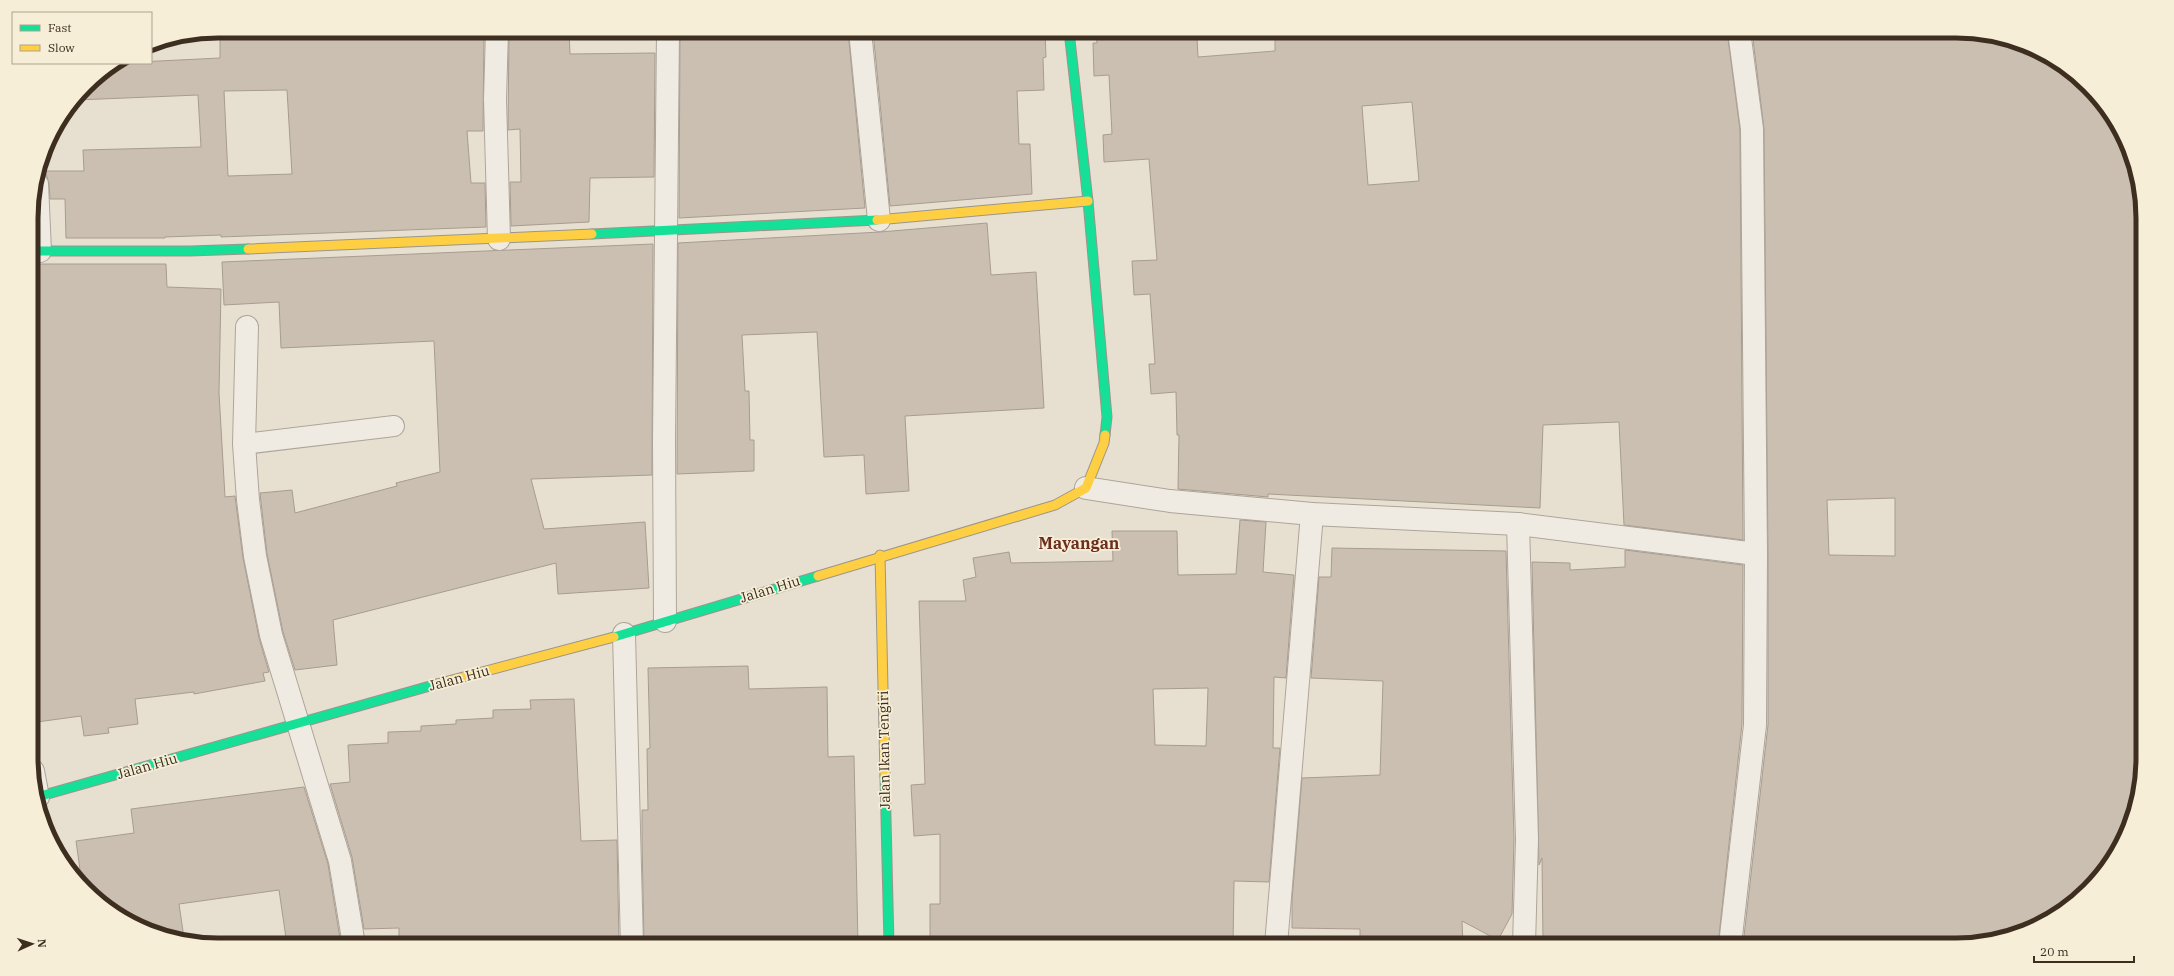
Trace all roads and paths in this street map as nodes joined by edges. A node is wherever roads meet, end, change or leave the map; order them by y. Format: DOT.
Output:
graph roads {
  1 [pos="497,38"];
  2 [pos="668,38"];
  3 [pos="861,38"];
  4 [pos="1070,38"];
  5 [pos="1740,38"];
  6 [pos="1088,202"];
  7 [pos="879,220"];
  8 [pos="667,231"];
  9 [pos="499,240"];
  10 [pos="38,251"];
  11 [pos="247,327"];
  12 [pos="394,426"];
  13 [pos="244,444"];
  14 [pos="1086,488"];
  15 [pos="1312,514"];
  16 [pos="1518,524"];
  17 [pos="1756,554"];
  18 [pos="880,556"];
  19 [pos="666,621"];
  20 [pos="624,634"];
  21 [pos="297,724"];
  22 [pos="42,799"];
  23 [pos="353,938"];
  24 [pos="632,938"];
  25 [pos="889,938"];
  26 [pos="1277,938"];
  27 [pos="1524,938"];
  28 [pos="1731,938"];
  1 -- 9 [label="street"];
  2 -- 8 [label="street"];
  3 -- 7 [label="street"];
  4 -- 6 [label="street"];
  5 -- 17 [label="street"];
  6 -- 7 [label="street"];
  6 -- 14 [label="street"];
  7 -- 8 [label="street"];
  8 -- 9 [label="street"];
  8 -- 19 [label="street"];
  9 -- 10 [label="street"];
  11 -- 13 [label="street"];
  12 -- 13 [label="lane"];
  13 -- 21 [label="street"];
  14 -- 15 [label="street"];
  14 -- 18 [label="street, Jalan Hiu"];
  15 -- 16 [label="street"];
  15 -- 26 [label="street"];
  16 -- 17 [label="street"];
  16 -- 27 [label="street"];
  17 -- 28 [label="street"];
  18 -- 19 [label="street, Jalan Hiu"];
  18 -- 25 [label="street, Jalan Ikan Tengiri"];
  19 -- 20 [label="street, Jalan Hiu"];
  20 -- 21 [label="street, Jalan Hiu"];
  20 -- 24 [label="street"];
  21 -- 22 [label="street, Jalan Hiu"];
  21 -- 23 [label="street"];
}
